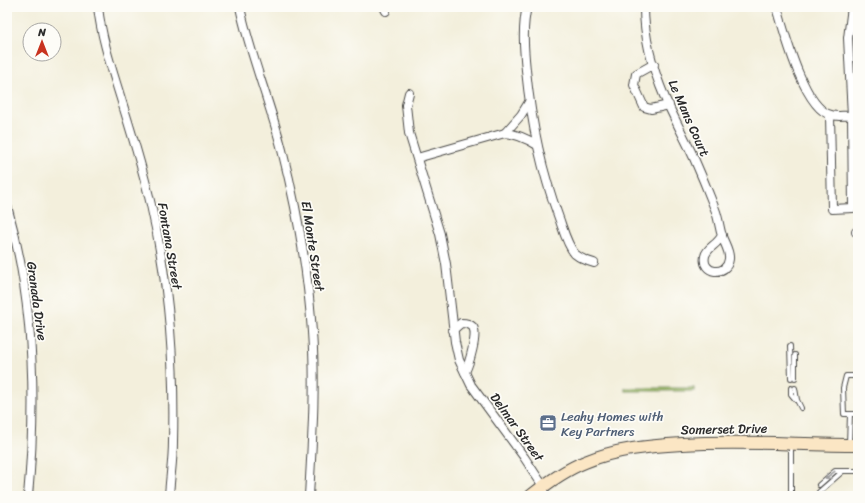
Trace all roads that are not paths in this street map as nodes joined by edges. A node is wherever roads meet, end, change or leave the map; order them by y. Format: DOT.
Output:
graph roads {
  1 [pos="98,7"];
  2 [pos="240,7"];
  3 [pos="527,7"];
  4 [pos="644,7"];
  5 [pos="778,7"];
  6 [pos="852,7"];
  7 [pos="654,64"];
  8 [pos="409,93"];
  9 [pos="529,102"];
  10 [pos="669,105"];
  11 [pos="830,115"];
  12 [pos="852,116"];
  13 [pos="505,133"];
  14 [pos="537,145"];
  15 [pos="417,158"];
  16 [pos="7,206"];
  17 [pos="722,235"];
  18 [pos="594,263"];
  19 [pos="453,330"];
  20 [pos="790,346"];
  21 [pos="795,355"];
  22 [pos="465,372"];
  23 [pos="858,376"];
  24 [pos="793,388"];
  25 [pos="802,408"];
  26 [pos="850,414"];
  27 [pos="858,414"];
  28 [pos="791,443"];
  29 [pos="853,445"];
  30 [pos="844,471"];
  31 [pos="858,471"];
  32 [pos="819,485"];
  33 [pos="546,491"];
  34 [pos="819,492"];
  35 [pos="28,496"];
  36 [pos="169,496"];
  37 [pos="309,496"];
  38 [pos="531,496"];
  39 [pos="790,496"];
  1 -- 36 [label="street, Fontana Street"];
  2 -- 37 [label="street, El Monte Street"];
  3 -- 9 [label="street"];
  4 -- 7 [label="street, Le Mans Court"];
  5 -- 11 [label="street"];
  6 -- 12 [label="street"];
  7 -- 10 [label="street, Le Mans Court"];
  7 -- 10 [label="street"];
  8 -- 15 [label="street"];
  9 -- 13 [label="street"];
  9 -- 14 [label="street"];
  10 -- 17 [label="street, Le Mans Court"];
  11 -- 12 [label="street"];
  11 -- 12 [label="street"];
  13 -- 14 [label="street"];
  13 -- 15 [label="street"];
  14 -- 18 [label="street"];
  15 -- 19 [label="street, Delmar Street"];
  16 -- 35 [label="street, Granada Drive"];
  19 -- 22 [label="street, Delmar Street"];
  19 -- 22 [label="street"];
  20 -- 21 [label="lane"];
  22 -- 33 [label="street, Delmar Street"];
  23 -- 26 [label="lane"];
  24 -- 25 [label="lane"];
  26 -- 27 [label="lane"];
  26 -- 29 [label="lane"];
  28 -- 29 [label="street, Somerset Drive"];
  28 -- 33 [label="street, Somerset Drive"];
  28 -- 39 [label="lane"];
  30 -- 31 [label="lane"];
  30 -- 32 [label="lane, one-way"];
  30 -- 34 [label="lane"];
  33 -- 38 [label="street, Somerset Drive"];
}
